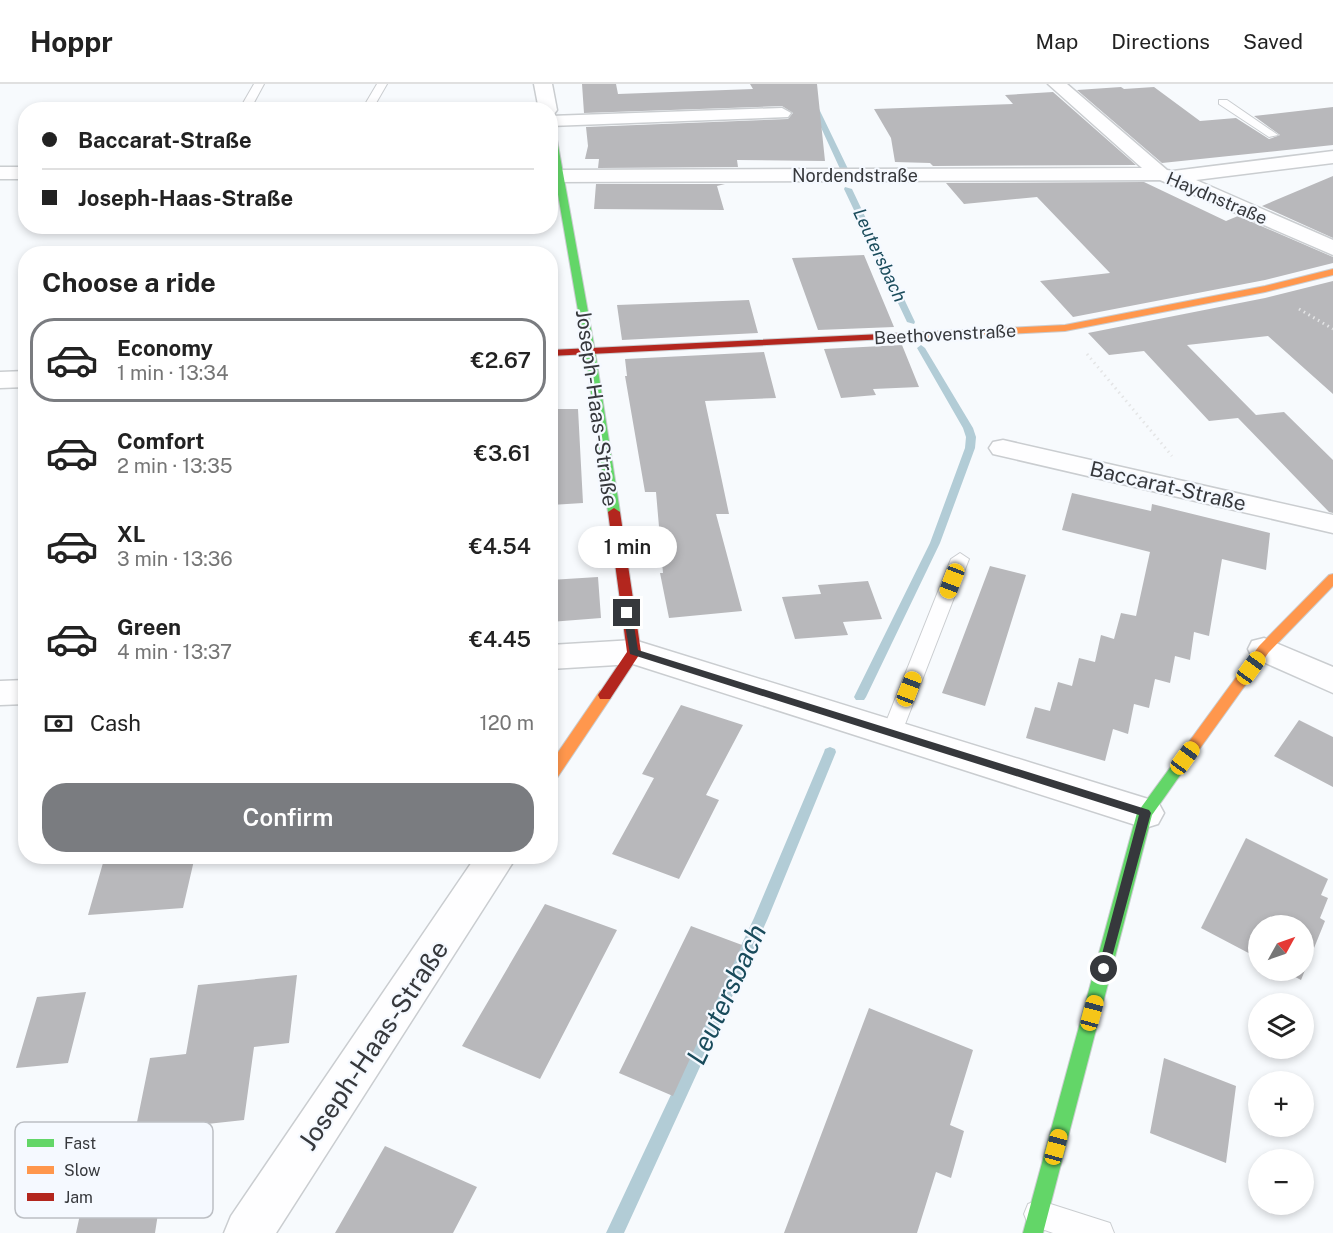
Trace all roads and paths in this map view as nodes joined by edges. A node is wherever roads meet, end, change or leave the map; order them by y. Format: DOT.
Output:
graph roads {
  1 [pos="259,84"];
  2 [pos="382,84"];
  3 [pos="543,84"];
  4 [pos="1057,84"];
  5 [pos="249,102"];
  6 [pos="371,102"];
  7 [pos="546,102"];
  8 [pos="1223,102"];
  9 [pos="782,113"];
  10 [pos="558,122"];
  11 [pos="1273,135"];
  12 [pos="1333,157"];
  13 [pos="0,173"];
  14 [pos="18,173"];
  15 [pos="558,176"];
  16 [pos="1167,176"];
  17 [pos="558,186"];
  18 [pos="1333,248"];
  19 [pos="1333,272"];
  20 [pos="1065,328"];
  21 [pos="590,351"];
  22 [pos="558,353"];
  23 [pos="18,379"];
  24 [pos="0,380"];
  25 [pos="1003,448"];
  26 [pos="1205,495"];
  27 [pos="1333,524"];
  28 [pos="960,559"];
  29 [pos="1333,578"];
  30 [pos="1264,649"];
  31 [pos="634,652"];
  32 [pos="558,657"];
  33 [pos="1333,681"];
  34 [pos="18,692"];
  35 [pos="0,693"];
  36 [pos="892,732"];
  37 [pos="558,765"];
  38 [pos="1145,813"];
  39 [pos="493,864"];
  40 [pos="1036,1223"];
  41 [pos="248,1233"];
  42 [pos="1100,1233"];
  1 -- 5 [label="lane"];
  2 -- 6 [label="lane"];
  3 -- 7 [label="street"];
  4 -- 16 [label="street, Haydnstraße"];
  8 -- 11 [label="lane"];
  9 -- 10 [label="street, Joseph-Haas-Straße"];
  12 -- 16 [label="street, Nordendstraße"];
  13 -- 14 [label="street"];
  15 -- 16 [label="street, Nordendstraße"];
  16 -- 18 [label="street, Haydnstraße"];
  17 -- 21 [label="street, Joseph-Haas-Straße"];
  19 -- 20 [label="street, Beethovenstraße"];
  20 -- 21 [label="street, Beethovenstraße"];
  20 -- 26 [label="path"];
  21 -- 22 [label="street, Beethovenstraße"];
  21 -- 31 [label="street, Joseph-Haas-Straße"];
  23 -- 24 [label="street"];
  25 -- 26 [label="street, Baccarat-Straße"];
  26 -- 27 [label="street, Baccarat-Straße"];
  28 -- 36 [label="lane"];
  29 -- 30 [label="street"];
  30 -- 33 [label="street"];
  30 -- 38 [label="street"];
  31 -- 32 [label="street"];
  31 -- 36 [label="street"];
  31 -- 37 [label="street"];
  34 -- 35 [label="street"];
  36 -- 38 [label="street"];
  38 -- 40 [label="street"];
  39 -- 41 [label="street, Joseph-Haas-Straße"];
  40 -- 42 [label="lane"];
}
